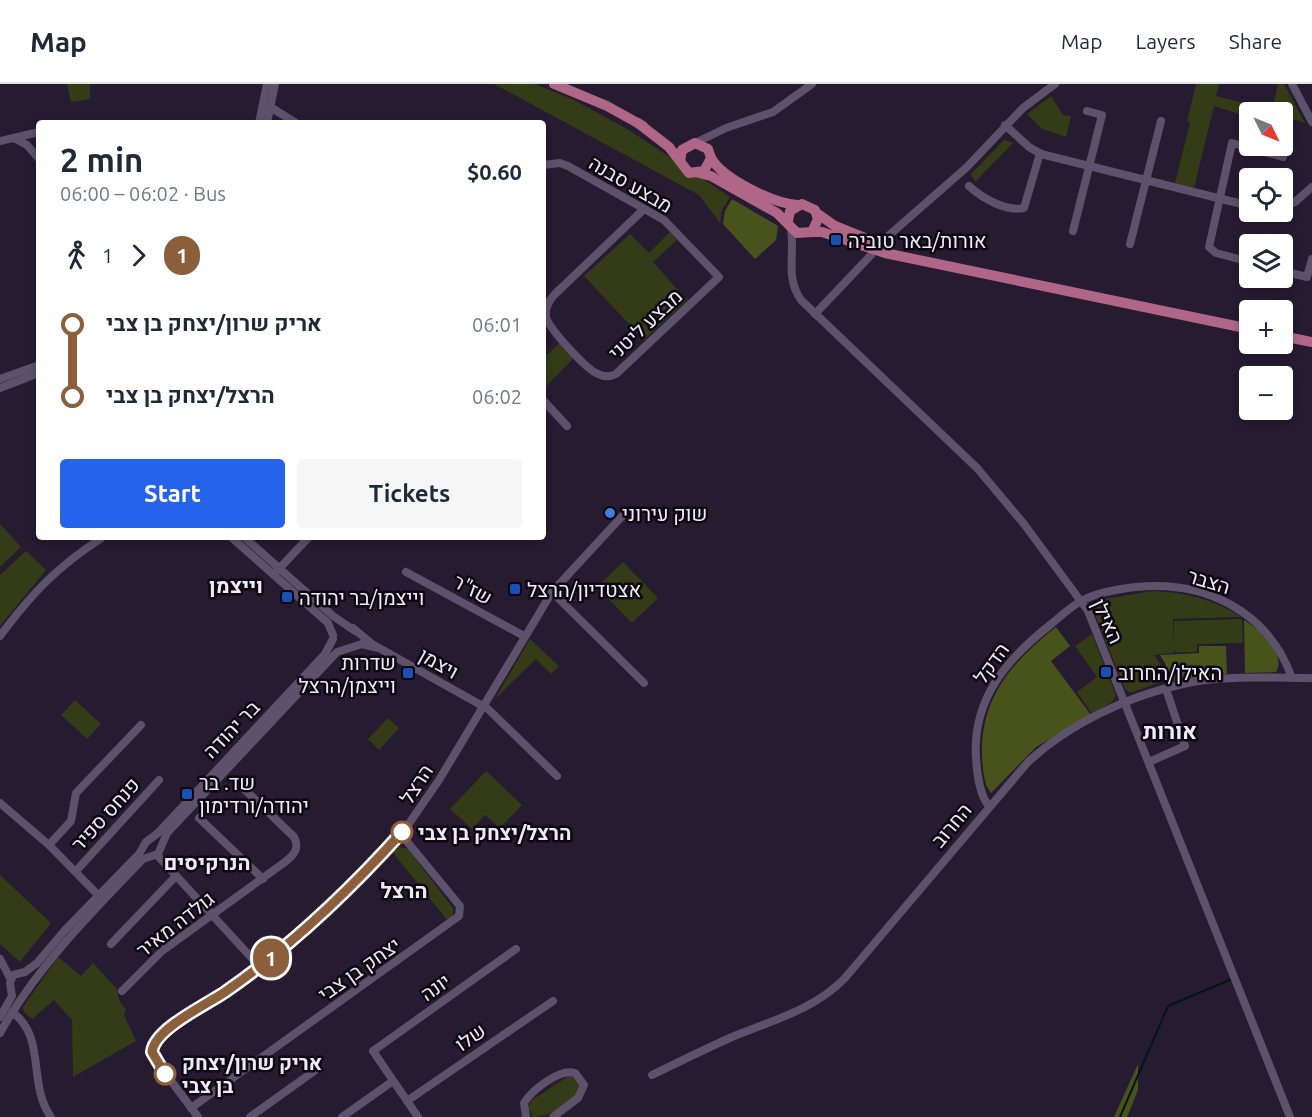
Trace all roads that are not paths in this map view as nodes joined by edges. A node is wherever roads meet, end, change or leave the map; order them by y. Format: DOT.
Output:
graph roads {
  1 [pos="267,84"];
  2 [pos="275,84"];
  3 [pos="554,84"];
  4 [pos="812,84"];
  5 [pos="1055,84"];
  6 [pos="1292,84"];
  7 [pos="267,105"];
  8 [pos="1087,111"];
  9 [pos="261,120"];
  10 [pos="267,120"];
  11 [pos="291,120"];
  12 [pos="1161,121"];
  13 [pos="1312,122"];
  14 [pos="638,123"];
  15 [pos="1005,126"];
  16 [pos="720,130"];
  17 [pos="35,132"];
  18 [pos="15,138"];
  19 [pos="0,141"];
  20 [pos="692,144"];
  21 [pos="33,148"];
  22 [pos="1040,153"];
  23 [pos="710,156"];
  24 [pos="1283,157"];
  25 [pos="680,160"];
  26 [pos="546,165"];
  27 [pos="1089,166"];
  28 [pos="699,173"];
  29 [pos="1146,180"];
  30 [pos="969,186"];
  31 [pos="1312,187"];
  32 [pos="1219,198"];
  33 [pos="1239,203"];
  34 [pos="1293,203"];
  35 [pos="798,205"];
  36 [pos="644,209"];
  37 [pos="818,214"];
  38 [pos="789,225"];
  39 [pos="1073,231"];
  40 [pos="808,233"];
  41 [pos="887,237"];
  42 [pos="1130,244"];
  43 [pos="792,253"];
  44 [pos="871,255"];
  45 [pos="1239,259"];
  46 [pos="1312,259"];
  47 [pos="983,274"];
  48 [pos="1293,274"];
  49 [pos="718,277"];
  50 [pos="815,314"];
  51 [pos="1239,327"];
  52 [pos="1293,338"];
  53 [pos="1312,342"];
  54 [pos="36,366"];
  55 [pos="36,374"];
  56 [pos="0,379"];
  57 [pos="0,388"];
  58 [pos="546,403"];
  59 [pos="567,426"];
  60 [pos="625,513"];
  61 [pos="98,540"];
  62 [pos="235,540"];
  63 [pos="247,540"];
  64 [pos="306,540"];
  65 [pos="276,572"];
  66 [pos="406,572"];
  67 [pos="552,592"];
  68 [pos="1081,600"];
  69 [pos="351,627"];
  70 [pos="0,636"];
  71 [pos="524,636"];
  72 [pos="333,637"];
  73 [pos="350,647"];
  74 [pos="378,648"];
  75 [pos="1292,678"];
  76 [pos="1312,678"];
  77 [pos="644,683"];
  78 [pos="1166,689"];
  79 [pos="1125,702"];
  80 [pos="484,706"];
  81 [pos="141,725"];
  82 [pos="1149,762"];
  83 [pos="557,776"];
  84 [pos="159,780"];
  85 [pos="240,785"];
  86 [pos="0,803"];
  87 [pos="989,806"];
  88 [pos="199,818"];
  89 [pos="400,833"];
  90 [pos="151,840"];
  91 [pos="49,845"];
  92 [pos="160,846"];
  93 [pos="144,848"];
  94 [pos="153,856"];
  95 [pos="76,871"];
  96 [pos="175,877"];
  97 [pos="263,879"];
  98 [pos="98,895"];
  99 [pos="212,914"];
  100 [pos="111,944"];
  101 [pos="516,949"];
  102 [pos="1,961"];
  103 [pos="260,967"];
  104 [pos="21,972"];
  105 [pos="32,982"];
  106 [pos="11,984"];
  107 [pos="122,991"];
  108 [pos="25,992"];
  109 [pos="553,1000"];
  110 [pos="12,1012"];
  111 [pos="0,1017"];
  112 [pos="0,1034"];
  113 [pos="317,1069"];
  114 [pos="652,1075"];
  115 [pos="393,1081"];
  116 [pos="407,1101"];
  117 [pos="191,1108"];
  118 [pos="51,1117"];
  119 [pos="198,1117"];
  120 [pos="250,1117"];
  121 [pos="342,1117"];
  122 [pos="418,1117"];
  123 [pos="526,1117"];
  124 [pos="553,1117"];
  125 [pos="1290,1117"];
  1 -- 7 [label="street"];
  2 -- 7 [label="street"];
  3 -- 14 [label="main road"];
  4 -- 16 [label="street"];
  5 -- 15 [label="street"];
  6 -- 13 [label="street"];
  7 -- 9 [label="street"];
  7 -- 10 [label="street"];
  7 -- 11 [label="street"];
  8 -- 27 [label="street"];
  12 -- 29 [label="street"];
  14 -- 20 [label="main road"];
  14 -- 25 [label="main road"];
  15 -- 22 [label="street"];
  15 -- 41 [label="street"];
  16 -- 20 [label="street"];
  16 -- 23 [label="street"];
  17 -- 18 [label="street"];
  17 -- 21 [label="street"];
  18 -- 19 [label="street"];
  18 -- 21 [label="street"];
  20 -- 23 [label="main road"];
  20 -- 25 [label="main road"];
  22 -- 27 [label="street"];
  22 -- 30 [label="street"];
  23 -- 28 [label="main road"];
  23 -- 35 [label="main road"];
  24 -- 32 [label="street"];
  25 -- 28 [label="main road"];
  26 -- 36 [label="street, מבצע סבנה"];
  27 -- 29 [label="street"];
  27 -- 39 [label="street"];
  28 -- 38 [label="main road"];
  29 -- 32 [label="street"];
  29 -- 42 [label="street"];
  31 -- 34 [label="street"];
  32 -- 33 [label="street"];
  32 -- 45 [label="street"];
  35 -- 37 [label="main road"];
  35 -- 38 [label="main road"];
  36 -- 49 [label="street, מבצע סבנה"];
  36 -- 49 [label="street, מבצע ליטני"];
  37 -- 40 [label="main road"];
  37 -- 47 [label="main road"];
  38 -- 40 [label="main road"];
  38 -- 43 [label="street, האילן"];
  40 -- 43 [label="street"];
  40 -- 47 [label="main road"];
  43 -- 50 [label="street, האילן"];
  44 -- 50 [label="street"];
  46 -- 48 [label="street"];
  47 -- 51 [label="main road"];
  50 -- 68 [label="street, האילן"];
  52 -- 53 [label="main road"];
  54 -- 56 [label="street"];
  55 -- 57 [label="street"];
  58 -- 59 [label="street"];
  60 -- 67 [label="street, הרצל"];
  61 -- 70 [label="street"];
  62 -- 65 [label="street, ויצמן"];
  63 -- 65 [label="street, ויצמן"];
  64 -- 65 [label="street"];
  65 -- 69 [label="street, ויצמן"];
  65 -- 72 [label="street, ויצמן"];
  66 -- 71 [label="street, שז\"ר"];
  67 -- 71 [label="street, הרצל"];
  67 -- 77 [label="street"];
  68 -- 75 [label="street, הצבר"];
  68 -- 79 [label="street, האילן"];
  68 -- 87 [label="street, הדקל"];
  69 -- 72 [label="street"];
  69 -- 73 [label="street"];
  69 -- 74 [label="street, ויצמן"];
  71 -- 80 [label="street, הרצל"];
  72 -- 73 [label="street"];
  72 -- 90 [label="street, בר יהודה"];
  73 -- 74 [label="street, ויצמן"];
  73 -- 92 [label="street, בר יהודה"];
  74 -- 80 [label="street, ויצמן"];
  75 -- 76 [label="street, החרוב"];
  75 -- 78 [label="street, החרוב"];
  78 -- 79 [label="street, החרוב"];
  78 -- 82 [label="street"];
  79 -- 82 [label="street, האילן"];
  79 -- 87 [label="street, החרוב"];
  80 -- 83 [label="street, ויצמן"];
  80 -- 89 [label="street, הרצל"];
  81 -- 91 [label="street"];
  82 -- 125 [label="street, האילן"];
  84 -- 95 [label="street, פנחס ספיר"];
  85 -- 97 [label="street, גולדה מאיר"];
  86 -- 91 [label="street"];
  87 -- 114 [label="street, החרוב"];
  88 -- 97 [label="street"];
  89 -- 103 [label="street, הרצל"];
  89 -- 117 [label="street, יצחק בן צבי"];
  90 -- 92 [label="street"];
  90 -- 93 [label="street, בר יהודה"];
  91 -- 95 [label="street"];
  92 -- 94 [label="street, בר יהודה"];
  93 -- 94 [label="street"];
  93 -- 98 [label="street"];
  94 -- 96 [label="street"];
  94 -- 105 [label="street"];
  95 -- 98 [label="street"];
  96 -- 99 [label="street"];
  96 -- 100 [label="street"];
  97 -- 99 [label="street, גולדה מאיר"];
  98 -- 104 [label="street"];
  99 -- 103 [label="street"];
  99 -- 107 [label="street, גולדה מאיר"];
  101 -- 115 [label="street, יונה"];
  102 -- 104 [label="street"];
  102 -- 106 [label="street"];
  103 -- 117 [label="street, הרצל"];
  104 -- 105 [label="street"];
  104 -- 106 [label="street"];
  105 -- 108 [label="street"];
  106 -- 108 [label="street"];
  106 -- 111 [label="street"];
  108 -- 110 [label="street"];
  109 -- 116 [label="street, שלו"];
  110 -- 112 [label="street"];
  110 -- 118 [label="street"];
  113 -- 120 [label="street"];
  115 -- 116 [label="street"];
  115 -- 121 [label="street"];
  116 -- 122 [label="street"];
  117 -- 119 [label="street"];
  123 -- 124 [label="street"];
}
